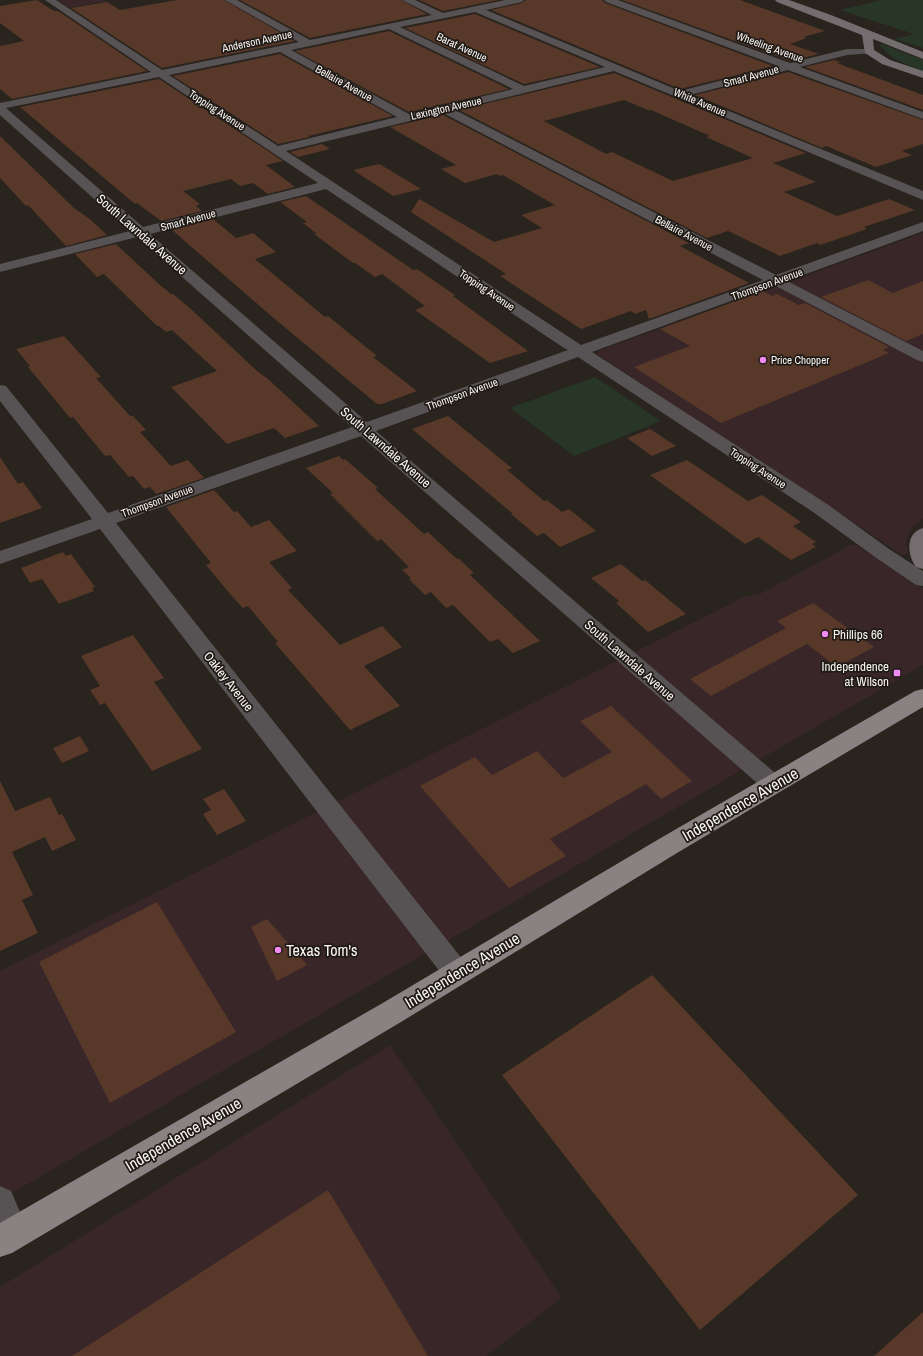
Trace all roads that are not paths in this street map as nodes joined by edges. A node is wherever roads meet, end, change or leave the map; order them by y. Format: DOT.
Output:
graph roads {
  1 [pos="50,0"];
  2 [pos="230,0"];
  3 [pos="407,0"];
  4 [pos="518,0"];
  5 [pos="610,0"];
  6 [pos="780,0"];
  7 [pos="476,9"];
  8 [pos="442,16"];
  9 [pos="390,26"];
  10 [pos="868,34"];
  11 [pos="309,43"];
  12 [pos="281,48"];
  13 [pos="869,51"];
  14 [pos="923,56"];
  15 [pos="788,66"];
  16 [pos="616,67"];
  17 [pos="160,73"];
  18 [pos="923,75"];
  19 [pos="524,90"];
  20 [pos="680,94"];
  21 [pos="0,108"];
  22 [pos="445,109"];
  23 [pos="923,116"];
  24 [pos="407,118"];
  25 [pos="276,150"];
  26 [pos="329,184"];
  27 [pos="923,196"];
  28 [pos="923,226"];
  29 [pos="140,232"];
  30 [pos="0,268"];
  31 [pos="775,281"];
  32 [pos="580,352"];
  33 [pos="923,357"];
  34 [pos="0,390"];
  35 [pos="364,429"];
  36 [pos="104,521"];
  37 [pos="923,534"];
  38 [pos="0,558"];
  39 [pos="923,564"];
  40 [pos="923,580"];
  41 [pos="923,696"];
  42 [pos="773,784"];
  43 [pos="457,973"];
  44 [pos="0,1202"];
  45 [pos="7,1237"];
  1 -- 17 [label="street, Topping Avenue"];
  2 -- 11 [label="street"];
  3 -- 8 [label="street"];
  4 -- 7 [label="street, Anderson Avenue"];
  5 -- 15 [label="street, Wheeling Avenue"];
  6 -- 10 [label="main road"];
  7 -- 8 [label="street, Anderson Avenue"];
  7 -- 16 [label="street, White Avenue"];
  8 -- 9 [label="street, Anderson Avenue"];
  9 -- 11 [label="street, Anderson Avenue"];
  9 -- 19 [label="street, Barat Avenue"];
  10 -- 13 [label="main road"];
  10 -- 14 [label="main road"];
  11 -- 12 [label="street, Anderson Avenue"];
  12 -- 17 [label="street, Anderson Avenue"];
  12 -- 24 [label="street, Bellaire Avenue"];
  13 -- 15 [label="street, Smart Avenue"];
  13 -- 18 [label="main road"];
  15 -- 20 [label="street, Smart Avenue"];
  15 -- 23 [label="street, Wheeling Avenue"];
  16 -- 19 [label="street, Lexington Avenue"];
  16 -- 20 [label="street, White Avenue"];
  17 -- 21 [label="street, Anderson Avenue"];
  17 -- 25 [label="street, Topping Avenue"];
  19 -- 22 [label="street, Lexington Avenue"];
  20 -- 27 [label="street, White Avenue"];
  21 -- 29 [label="street, South Lawndale Avenue"];
  22 -- 24 [label="street, Lexington Avenue"];
  22 -- 31 [label="street, Bellaire Avenue"];
  24 -- 25 [label="street, Lexington Avenue"];
  25 -- 26 [label="street, Topping Avenue"];
  26 -- 29 [label="street, Smart Avenue"];
  26 -- 32 [label="street, Topping Avenue"];
  28 -- 31 [label="street, Thompson Avenue"];
  29 -- 30 [label="street, Smart Avenue"];
  29 -- 35 [label="street, South Lawndale Avenue"];
  31 -- 32 [label="street, Thompson Avenue"];
  31 -- 33 [label="street, Bellaire Avenue"];
  32 -- 35 [label="street, Thompson Avenue"];
  32 -- 40 [label="street, Topping Avenue"];
  34 -- 36 [label="street, Oakley Avenue"];
  35 -- 36 [label="street, Thompson Avenue"];
  35 -- 42 [label="street, South Lawndale Avenue"];
  36 -- 38 [label="street, Thompson Avenue"];
  36 -- 43 [label="street, Oakley Avenue"];
  37 -- 39 [label="main road"];
  41 -- 42 [label="main road, Independence Avenue"];
  42 -- 43 [label="main road, Independence Avenue"];
  43 -- 45 [label="main road, Independence Avenue"];
  44 -- 45 [label="street"];
}
